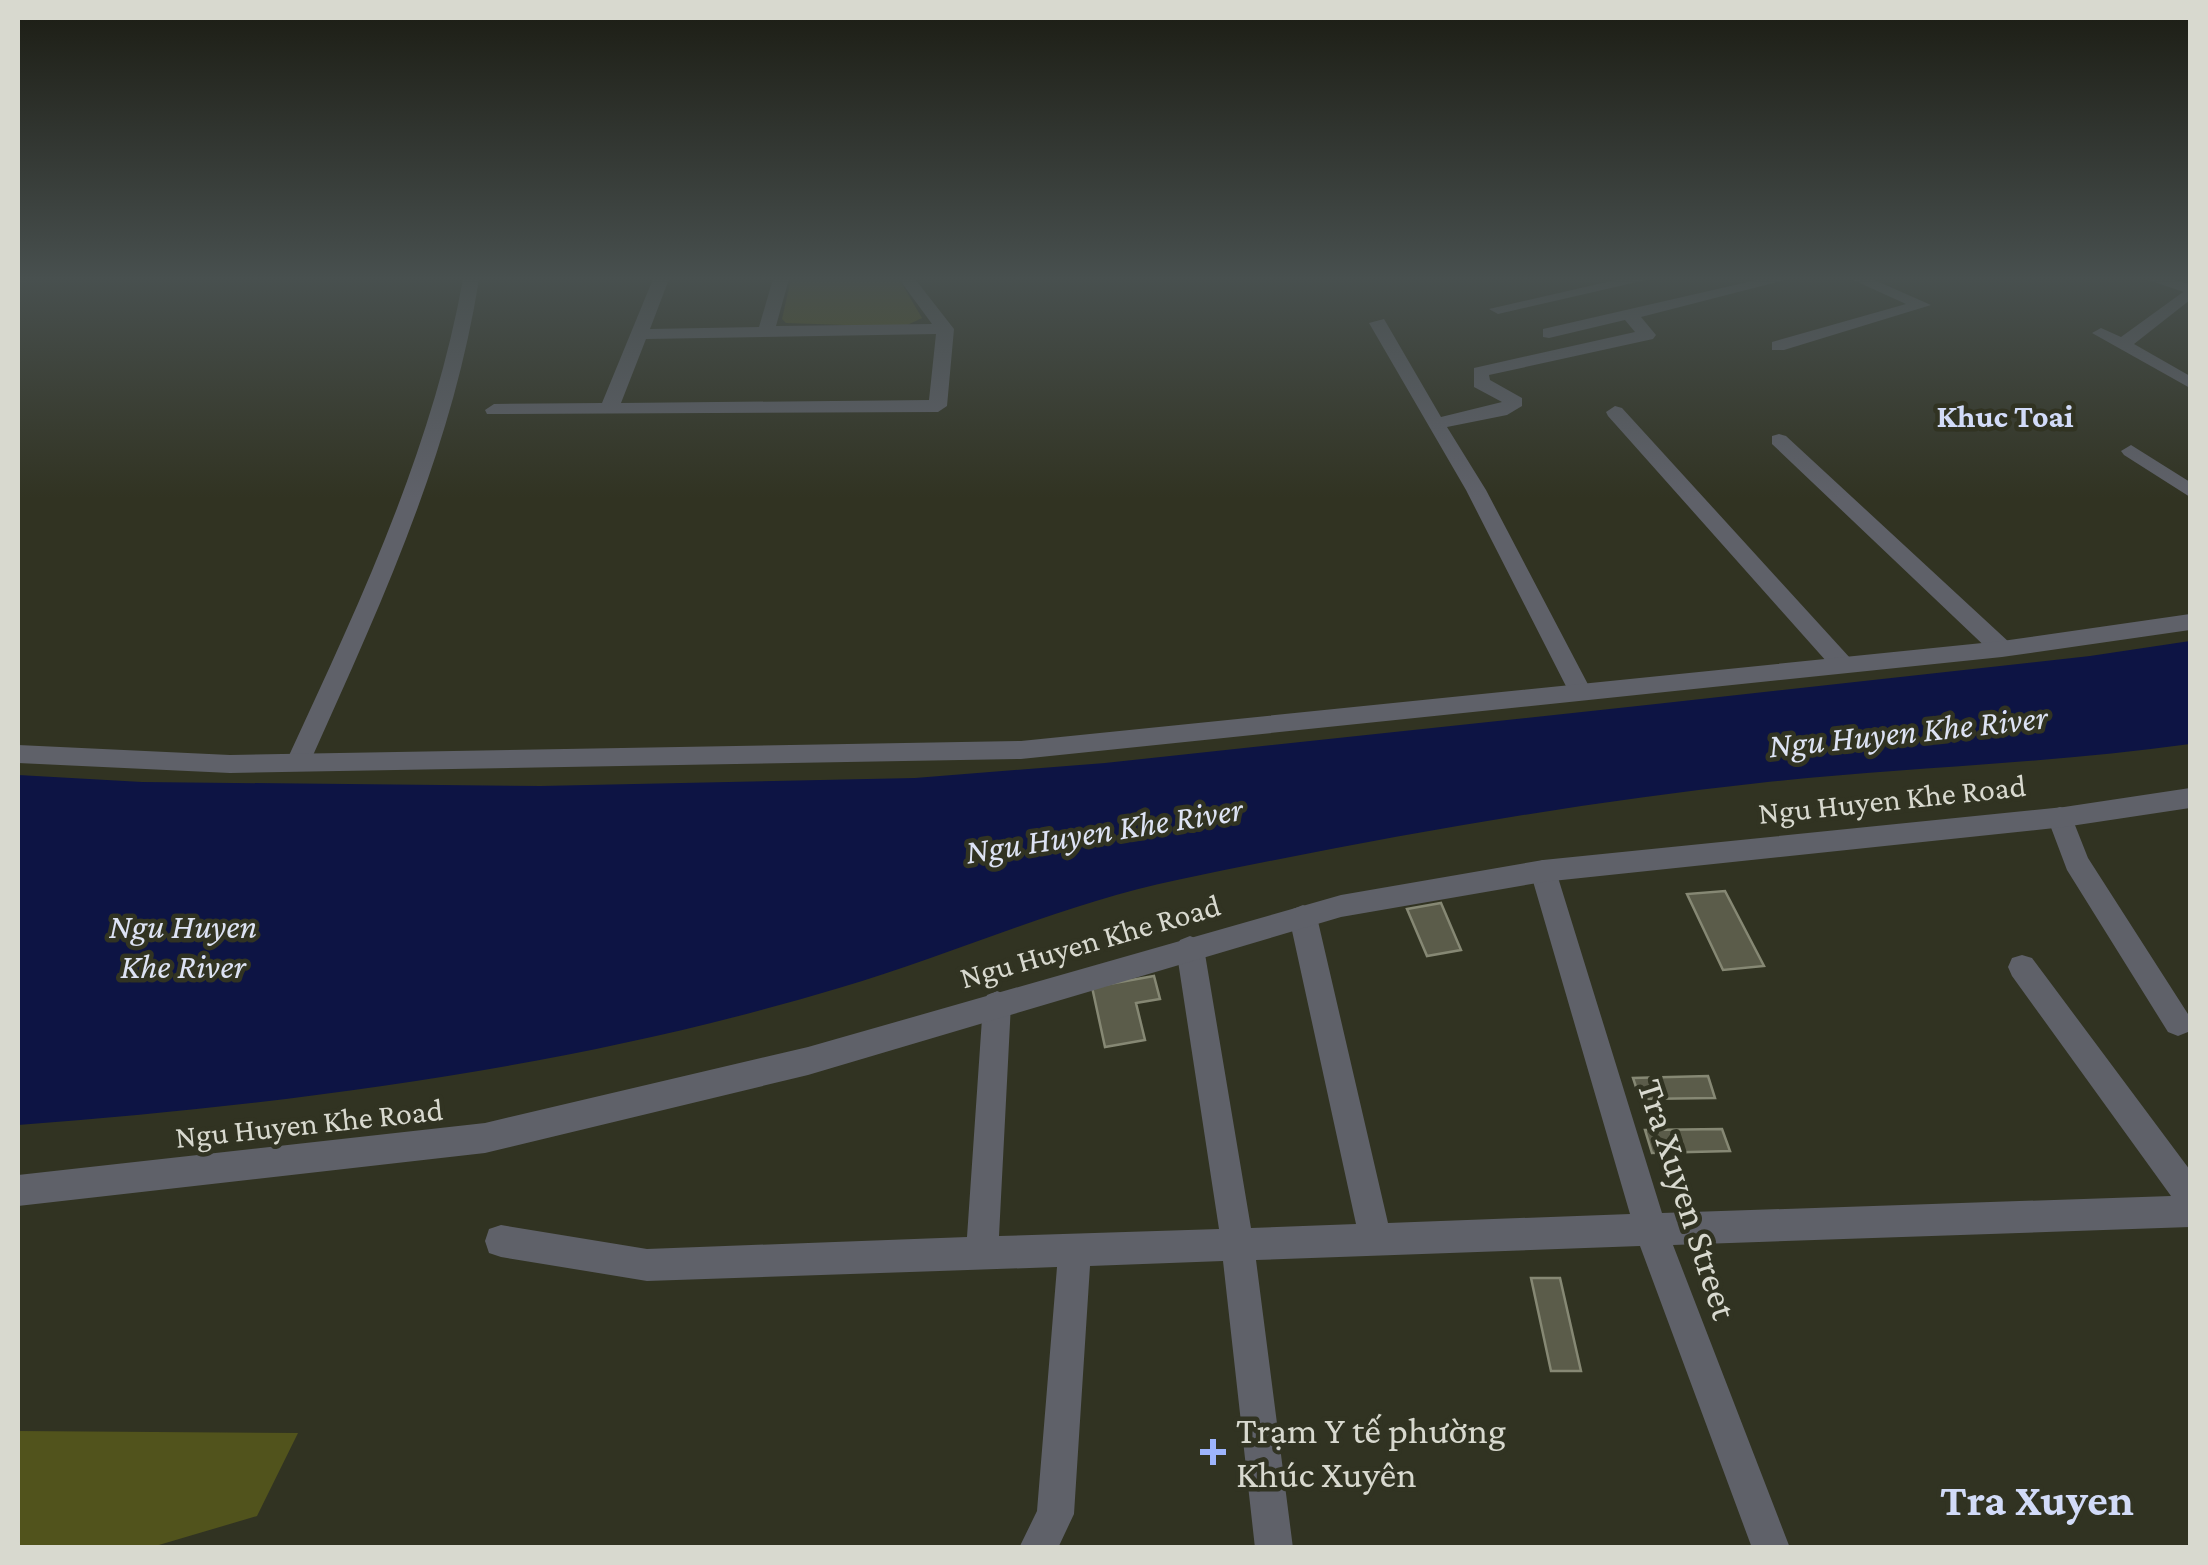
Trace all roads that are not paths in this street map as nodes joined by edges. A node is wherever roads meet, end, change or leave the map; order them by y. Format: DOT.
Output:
graph roads {
  1 [pos="457,352"];
  2 [pos="632,352"];
  3 [pos="943,352"];
  4 [pos="1394,352"];
  5 [pos="1570,352"];
  6 [pos="2136,352"];
  7 [pos="2190,382"];
  8 [pos="609,409"];
  9 [pos="494,410"];
  10 [pos="1614,412"];
  11 [pos="1435,424"];
  12 [pos="1779,440"];
  13 [pos="2131,451"];
  14 [pos="2190,490"];
  15 [pos="2190,622"];
  16 [pos="2002,649"];
  17 [pos="1843,665"];
  18 [pos="1580,692"];
  19 [pos="18,754"];
  20 [pos="298,762"];
  21 [pos="2190,798"];
  22 [pos="2060,817"];
  23 [pos="1544,871"];
  24 [pos="1303,917"];
  25 [pos="1190,948"];
  26 [pos="2022,967"];
  27 [pos="996,1004"];
  28 [pos="2178,1024"];
  29 [pos="18,1192"];
  30 [pos="2190,1195"];
  31 [pos="2190,1211"];
  32 [pos="1651,1231"];
  33 [pos="1376,1237"];
  34 [pos="501,1240"];
  35 [pos="1237,1241"];
  36 [pos="1074,1247"];
  37 [pos="982,1255"];
  38 [pos="1038,1548"];
  39 [pos="1274,1548"];
  40 [pos="1771,1548"];
  1 -- 20 [label="street"];
  2 -- 8 [label="street"];
  3 -- 8 [label="street"];
  4 -- 11 [label="street"];
  5 -- 11 [label="street"];
  6 -- 7 [label="street"];
  8 -- 9 [label="street"];
  10 -- 17 [label="street"];
  11 -- 18 [label="street"];
  12 -- 16 [label="street"];
  13 -- 14 [label="street"];
  15 -- 16 [label="street"];
  16 -- 17 [label="street"];
  17 -- 18 [label="street"];
  18 -- 20 [label="street"];
  19 -- 20 [label="street"];
  21 -- 22 [label="street, Ngu Huyen Khe Road"];
  22 -- 23 [label="street, Ngu Huyen Khe Road"];
  22 -- 28 [label="street"];
  23 -- 24 [label="street, Ngu Huyen Khe Road"];
  23 -- 32 [label="street, Tra Xuyen Street"];
  24 -- 25 [label="street, Ngu Huyen Khe Road"];
  24 -- 33 [label="street"];
  25 -- 27 [label="street, Ngu Huyen Khe Road"];
  25 -- 35 [label="street"];
  26 -- 30 [label="street"];
  27 -- 29 [label="street, Ngu Huyen Khe Road"];
  27 -- 37 [label="street"];
  31 -- 32 [label="street"];
  32 -- 33 [label="street"];
  32 -- 40 [label="street, Tra Xuyen Street"];
  33 -- 35 [label="street"];
  34 -- 37 [label="street"];
  35 -- 36 [label="street"];
  35 -- 39 [label="street"];
  36 -- 37 [label="street"];
  36 -- 38 [label="street"];
}
